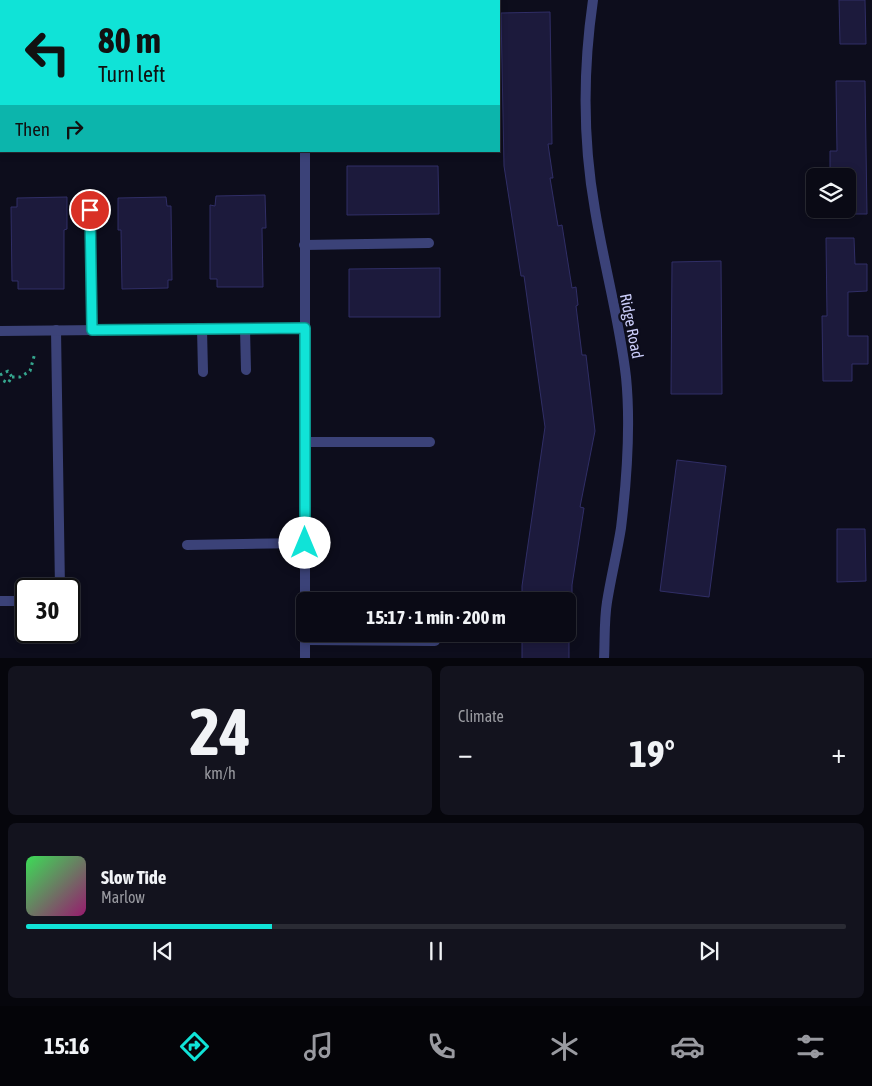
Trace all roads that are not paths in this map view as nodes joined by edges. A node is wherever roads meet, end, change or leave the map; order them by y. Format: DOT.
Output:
graph roads {
  1 [pos="593,0"];
  2 [pos="304,152"];
  3 [pos="90,210"];
  4 [pos="429,243"];
  5 [pos="304,244"];
  6 [pos="305,328"];
  7 [pos="202,329"];
  8 [pos="245,329"];
  9 [pos="56,330"];
  10 [pos="92,330"];
  11 [pos="0,331"];
  12 [pos="246,370"];
  13 [pos="202,372"];
  14 [pos="305,442"];
  15 [pos="430,442"];
  16 [pos="305,543"];
  17 [pos="187,545"];
  18 [pos="60,578"];
  19 [pos="305,592"];
  20 [pos="0,601"];
  21 [pos="15,601"];
  22 [pos="305,642"];
  23 [pos="305,658"];
  24 [pos="604,658"];
  1 -- 24 [label="street, Ridge Road"];
  2 -- 5 [label="street"];
  3 -- 10 [label="street"];
  4 -- 5 [label="street"];
  5 -- 6 [label="street"];
  6 -- 8 [label="street"];
  6 -- 14 [label="street"];
  7 -- 8 [label="street"];
  7 -- 10 [label="street"];
  7 -- 13 [label="street"];
  8 -- 12 [label="street"];
  9 -- 10 [label="street"];
  9 -- 11 [label="street"];
  9 -- 18 [label="street"];
  14 -- 15 [label="street"];
  14 -- 16 [label="street"];
  16 -- 17 [label="street"];
  16 -- 19 [label="street"];
  20 -- 21 [label="street"];
  22 -- 23 [label="street"];
}
